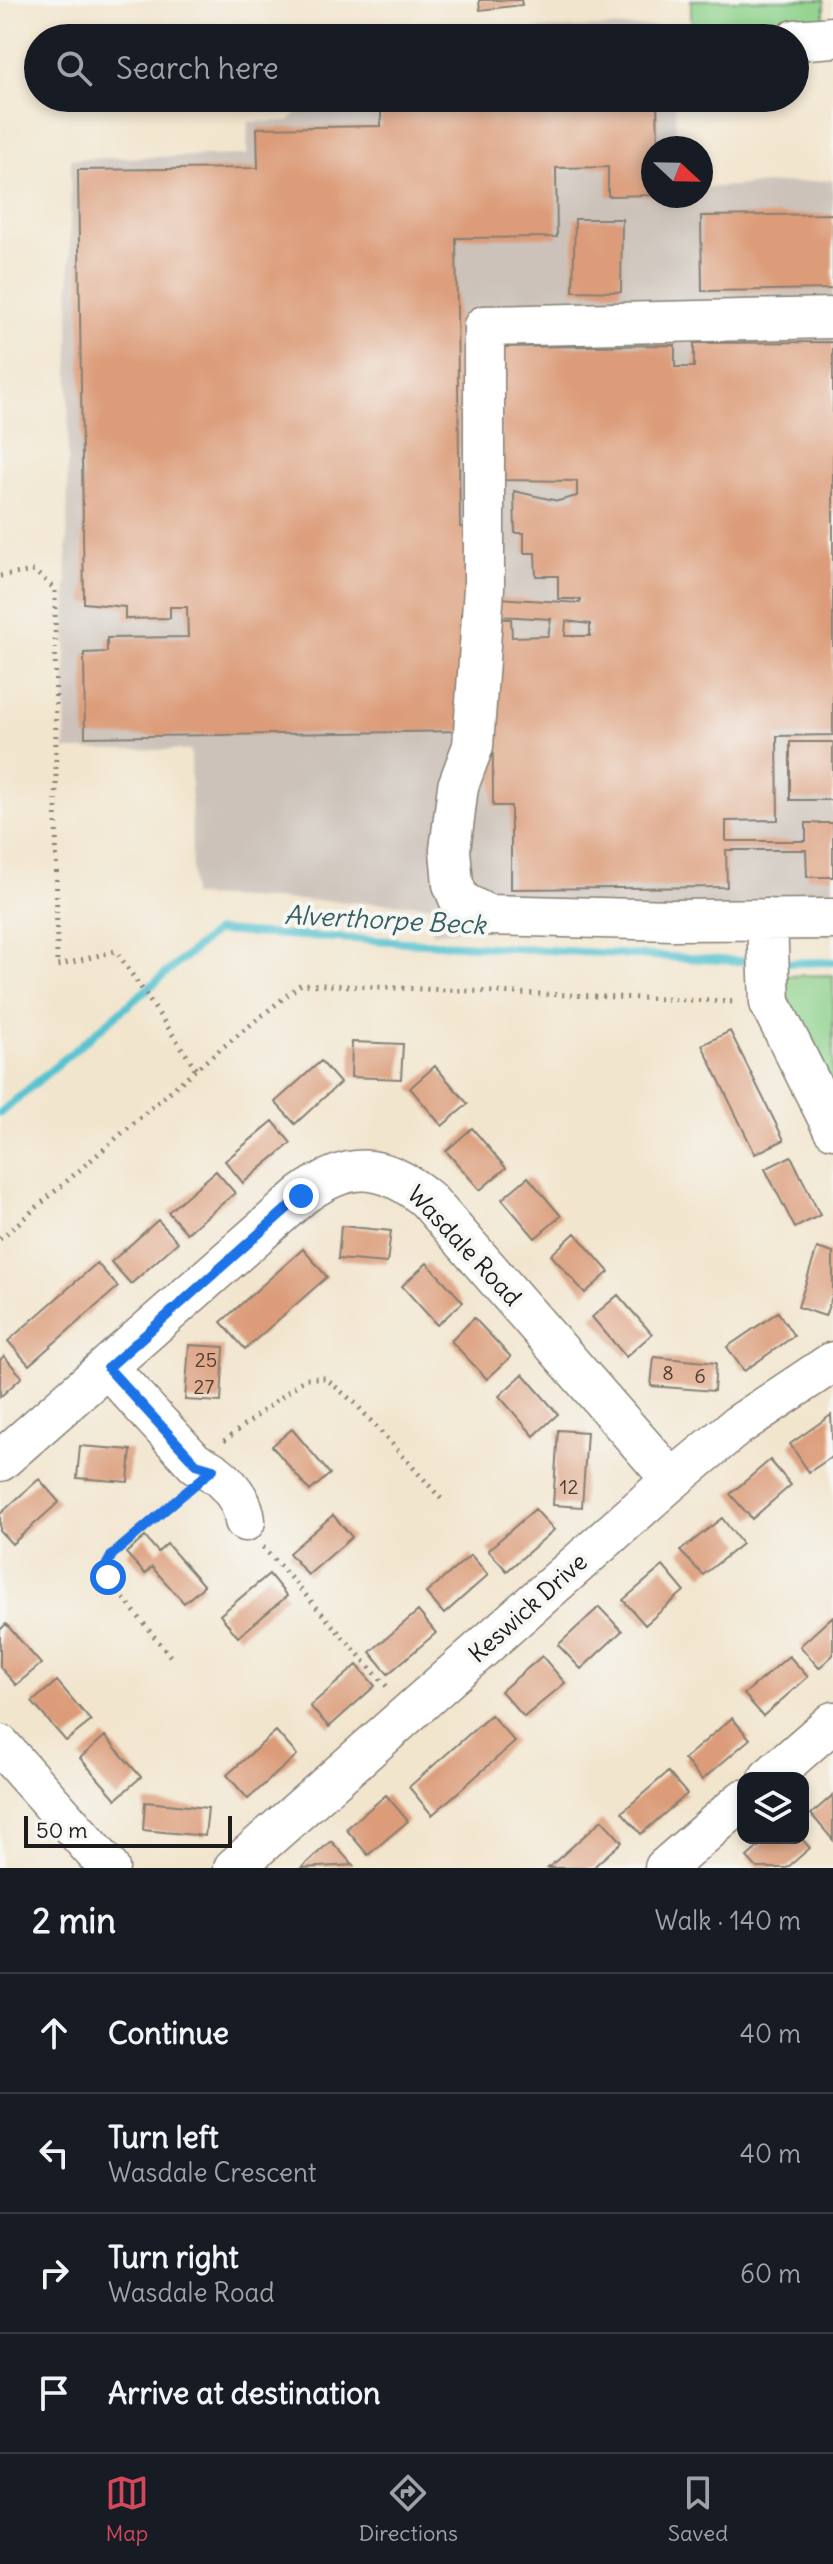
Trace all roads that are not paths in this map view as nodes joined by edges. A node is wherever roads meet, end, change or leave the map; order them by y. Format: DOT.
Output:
graph roads {
  1 [pos="833,37"];
  2 [pos="809,39"];
  3 [pos="833,318"];
  4 [pos="833,919"];
  5 [pos="768,963"];
  6 [pos="833,1128"];
  7 [pos="833,1362"];
  8 [pos="108,1368"];
  9 [pos="0,1461"];
  10 [pos="672,1480"];
  11 [pos="245,1521"];
  12 [pos="833,1722"];
  13 [pos="6,1764"];
  14 [pos="776,1772"];
  15 [pos="737,1805"];
  16 [pos="109,1868"];
  17 [pos="234,1868"];
  18 [pos="665,1868"];
  1 -- 2 [label="street"];
  3 -- 5 [label="street"];
  4 -- 5 [label="street"];
  5 -- 6 [label="street"];
  7 -- 10 [label="street, Keswick Drive"];
  8 -- 9 [label="street, Wasdale Road"];
  8 -- 10 [label="street, Wasdale Road"];
  8 -- 11 [label="street"];
  10 -- 17 [label="street, Keswick Drive"];
  12 -- 14 [label="street"];
  13 -- 16 [label="street"];
  15 -- 18 [label="street"];
}
